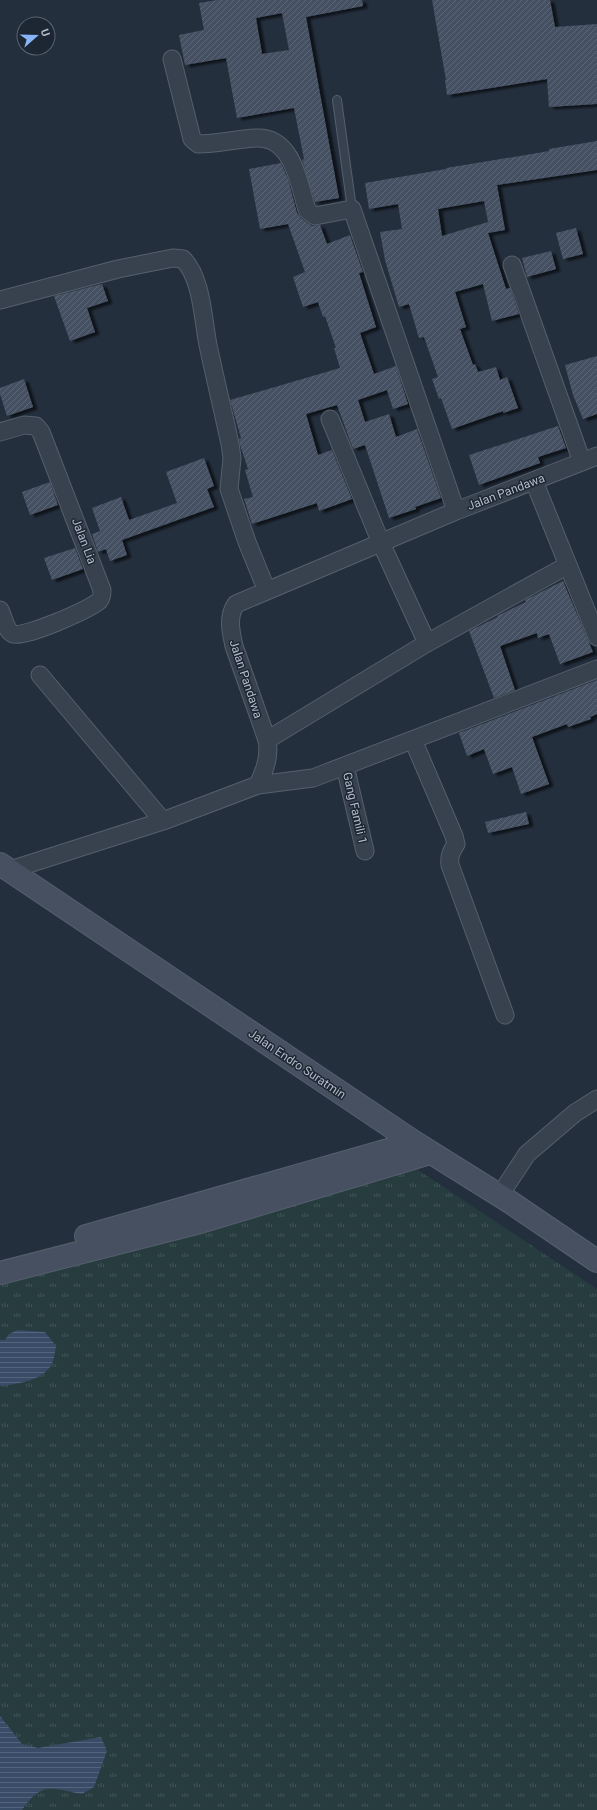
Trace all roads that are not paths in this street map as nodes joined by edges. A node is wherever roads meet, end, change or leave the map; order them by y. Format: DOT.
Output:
graph roads {
  1 [pos="172,60"];
  2 [pos="337,100"];
  3 [pos="352,209"];
  4 [pos="512,265"];
  5 [pos="0,300"];
  6 [pos="330,419"];
  7 [pos="0,432"];
  8 [pos="589,459"];
  9 [pos="534,481"];
  10 [pos="456,511"];
  11 [pos="381,543"];
  12 [pos="568,565"];
  13 [pos="267,591"];
  14 [pos="0,610"];
  15 [pos="5,633"];
  16 [pos="597,637"];
  17 [pos="427,642"];
  18 [pos="597,669"];
  19 [pos="40,675"];
  20 [pos="267,740"];
  21 [pos="413,740"];
  22 [pos="345,766"];
  23 [pos="258,785"];
  24 [pos="163,821"];
  25 [pos="365,851"];
  26 [pos="5,867"];
  27 [pos="506,1015"];
  28 [pos="597,1099"];
  29 [pos="422,1147"];
  30 [pos="505,1199"];
  31 [pos="0,1260"];
  32 [pos="597,1261"];
  33 [pos="0,1273"];
  1 -- 3 [label="street"];
  2 -- 3 [label="lane"];
  3 -- 10 [label="street"];
  4 -- 8 [label="street"];
  5 -- 13 [label="street"];
  6 -- 11 [label="street"];
  7 -- 15 [label="street, Jalan Lia"];
  8 -- 9 [label="street, Jalan Pandawa"];
  9 -- 10 [label="street, Jalan Pandawa"];
  9 -- 12 [label="street"];
  10 -- 11 [label="street, Jalan Pandawa"];
  11 -- 13 [label="street, Jalan Pandawa"];
  11 -- 17 [label="street"];
  12 -- 16 [label="street"];
  12 -- 17 [label="street"];
  13 -- 20 [label="street, Jalan Pandawa"];
  14 -- 15 [label="street, Jalan Lia"];
  17 -- 20 [label="street"];
  18 -- 21 [label="street"];
  19 -- 24 [label="street"];
  20 -- 23 [label="street, Jalan Pandawa"];
  21 -- 22 [label="street"];
  21 -- 27 [label="street"];
  22 -- 23 [label="street"];
  22 -- 25 [label="street, Gang Famili 1"];
  23 -- 24 [label="street"];
  24 -- 26 [label="street"];
  26 -- 29 [label="street, Jalan Endro Suratmin"];
  28 -- 30 [label="street"];
  29 -- 30 [label="street, Jalan Endro Suratmin"];
  29 -- 31 [label="street"];
  29 -- 33 [label="street"];
  30 -- 32 [label="street, Jalan Endro Suratmin"];
}
